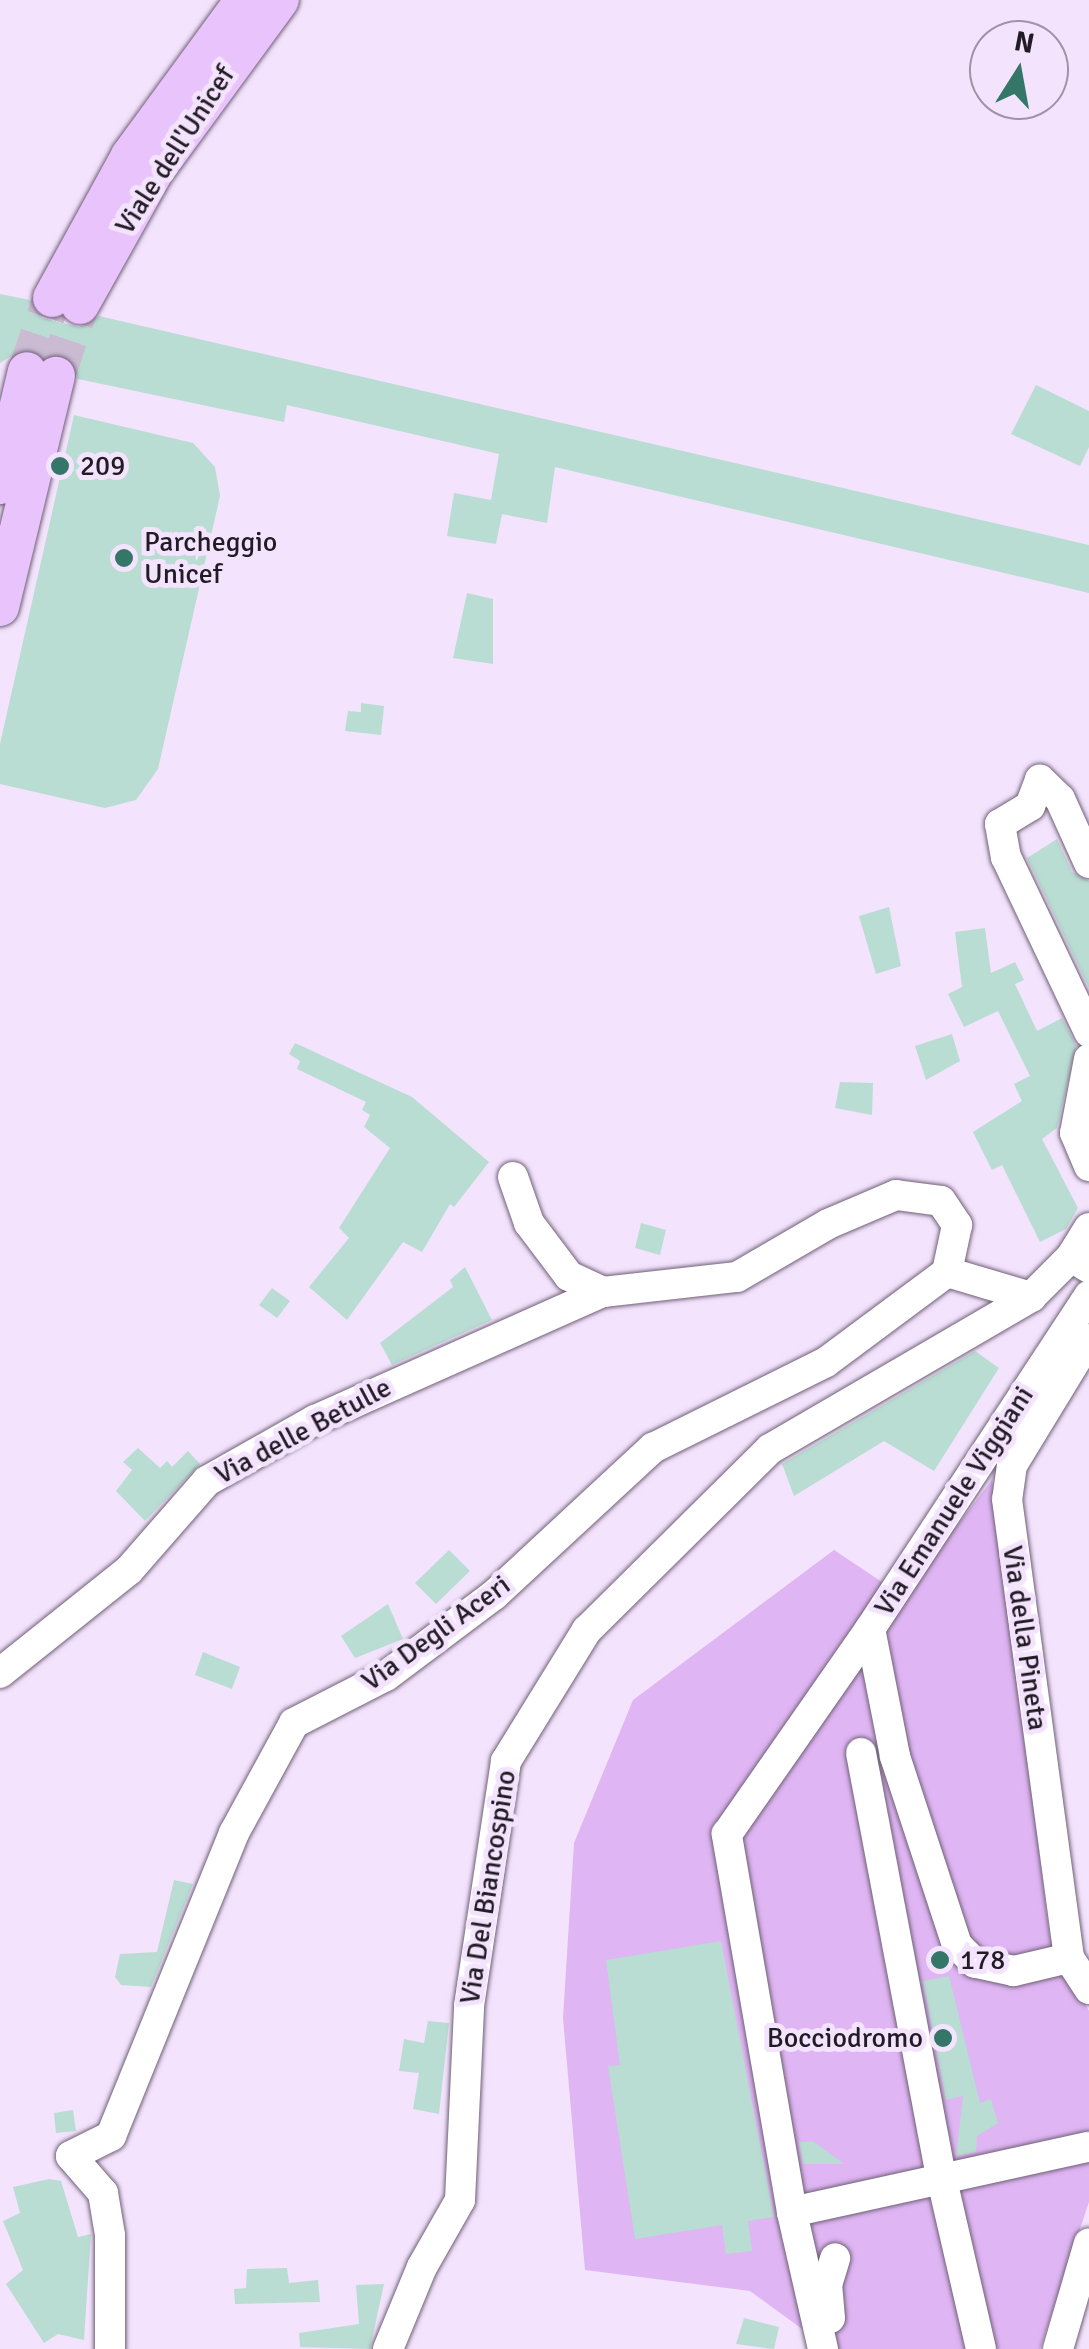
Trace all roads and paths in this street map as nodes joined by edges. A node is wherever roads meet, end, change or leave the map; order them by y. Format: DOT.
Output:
graph roads {
  1 [pos="244,0"];
  2 [pos="280,0"];
  3 [pos="0,485"];
  4 [pos="0,607"];
  5 [pos="1089,863"];
  6 [pos="1089,1032"];
  7 [pos="1089,1059"];
  8 [pos="1089,1166"];
  9 [pos="513,1177"];
  10 [pos="1089,1228"];
  11 [pos="1080,1263"];
  12 [pos="947,1272"];
  13 [pos="603,1292"];
  14 [pos="1031,1296"];
  15 [pos="1089,1296"];
  16 [pos="1089,1340"];
  17 [pos="870,1629"];
  18 [pos="0,1672"];
  19 [pos="861,1752"];
  20 [pos="1069,1958"];
  21 [pos="1089,1989"];
  22 [pos="1088,2146"];
  23 [pos="942,2180"];
  24 [pos="792,2212"];
  25 [pos="1089,2243"];
  26 [pos="836,2258"];
  27 [pos="110,2349"];
  28 [pos="388,2349"];
  29 [pos="823,2349"];
  30 [pos="835,2349"];
  31 [pos="982,2349"];
  32 [pos="1058,2349"];
  1 -- 2 [label="main road, Viale dell'Unicef"];
  3 -- 4 [label="main road"];
  5 -- 6 [label="street"];
  7 -- 8 [label="street"];
  9 -- 13 [label="street"];
  10 -- 11 [label="street, Via Del Biancospino"];
  11 -- 14 [label="street, Via Del Biancospino"];
  12 -- 13 [label="street, Via delle Betulle"];
  12 -- 14 [label="street"];
  12 -- 27 [label="street, Via Degli Aceri"];
  13 -- 18 [label="street, Via delle Betulle"];
  14 -- 28 [label="street, Via Del Biancospino"];
  15 -- 17 [label="street, Via Emanuele Viggiani"];
  16 -- 20 [label="street, Via della Pineta"];
  17 -- 20 [label="street, Via Emanuele Viggiani"];
  17 -- 24 [label="street"];
  19 -- 23 [label="street"];
  20 -- 21 [label="street"];
  22 -- 23 [label="street"];
  23 -- 24 [label="street"];
  23 -- 31 [label="street"];
  24 -- 29 [label="street"];
  25 -- 32 [label="street"];
  26 -- 30 [label="street"];
}
